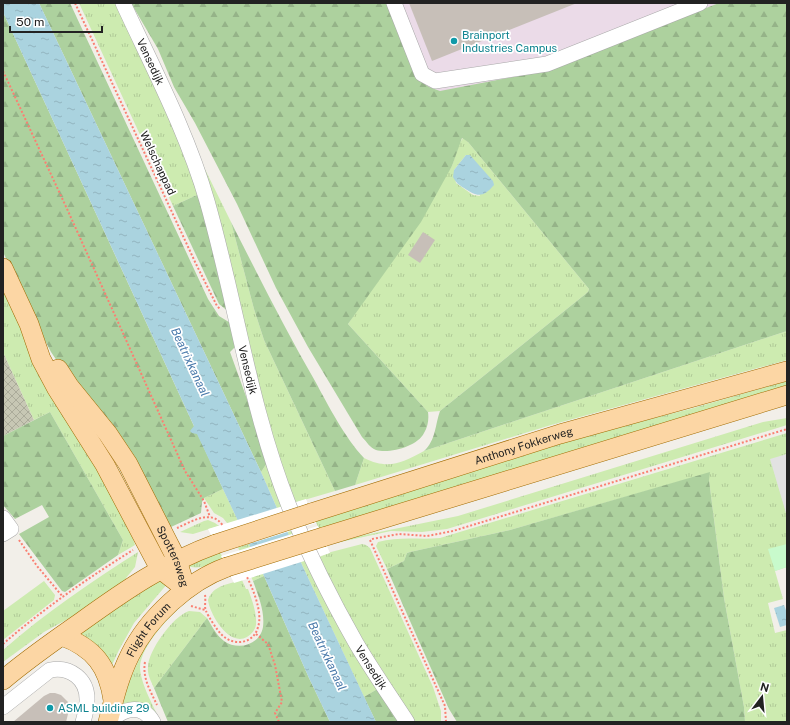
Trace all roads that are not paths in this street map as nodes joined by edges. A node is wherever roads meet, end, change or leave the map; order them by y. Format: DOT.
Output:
graph roads {
  1 [pos="123,3"];
  2 [pos="394,3"];
  3 [pos="700,3"];
  4 [pos="3,268"];
  5 [pos="29,324"];
  6 [pos="787,371"];
  7 [pos="787,395"];
  8 [pos="177,560"];
  9 [pos="160,569"];
  10 [pos="187,597"];
  11 [pos="62,636"];
  12 [pos="3,680"];
  13 [pos="113,700"];
  14 [pos="3,707"];
  15 [pos="156,715"];
  16 [pos="83,722"];
  17 [pos="109,722"];
  18 [pos="407,722"];
  1 -- 18 [label="street, Vensedijk"];
  2 -- 3 [label="street"];
  4 -- 5 [label="main road, Spottersweg"];
  5 -- 8 [label="main road, Spottersweg"];
  5 -- 9 [label="main road, Spottersweg"];
  6 -- 8 [label="main road, Anthony Fokkerweg, bridge"];
  7 -- 10 [label="main road, Flight Forum, bridge"];
  8 -- 9 [label="main road"];
  8 -- 10 [label="main road, Spottersweg"];
  9 -- 10 [label="main road, Spottersweg"];
  9 -- 11 [label="main road"];
  10 -- 13 [label="main road, Flight Forum"];
  11 -- 12 [label="main road"];
  11 -- 13 [label="main road, Flight Forum"];
  13 -- 17 [label="main road, Flight Forum"];
  14 -- 16 [label="street"];
  15 -- 17 [label="street, Flight Forum"];
}
